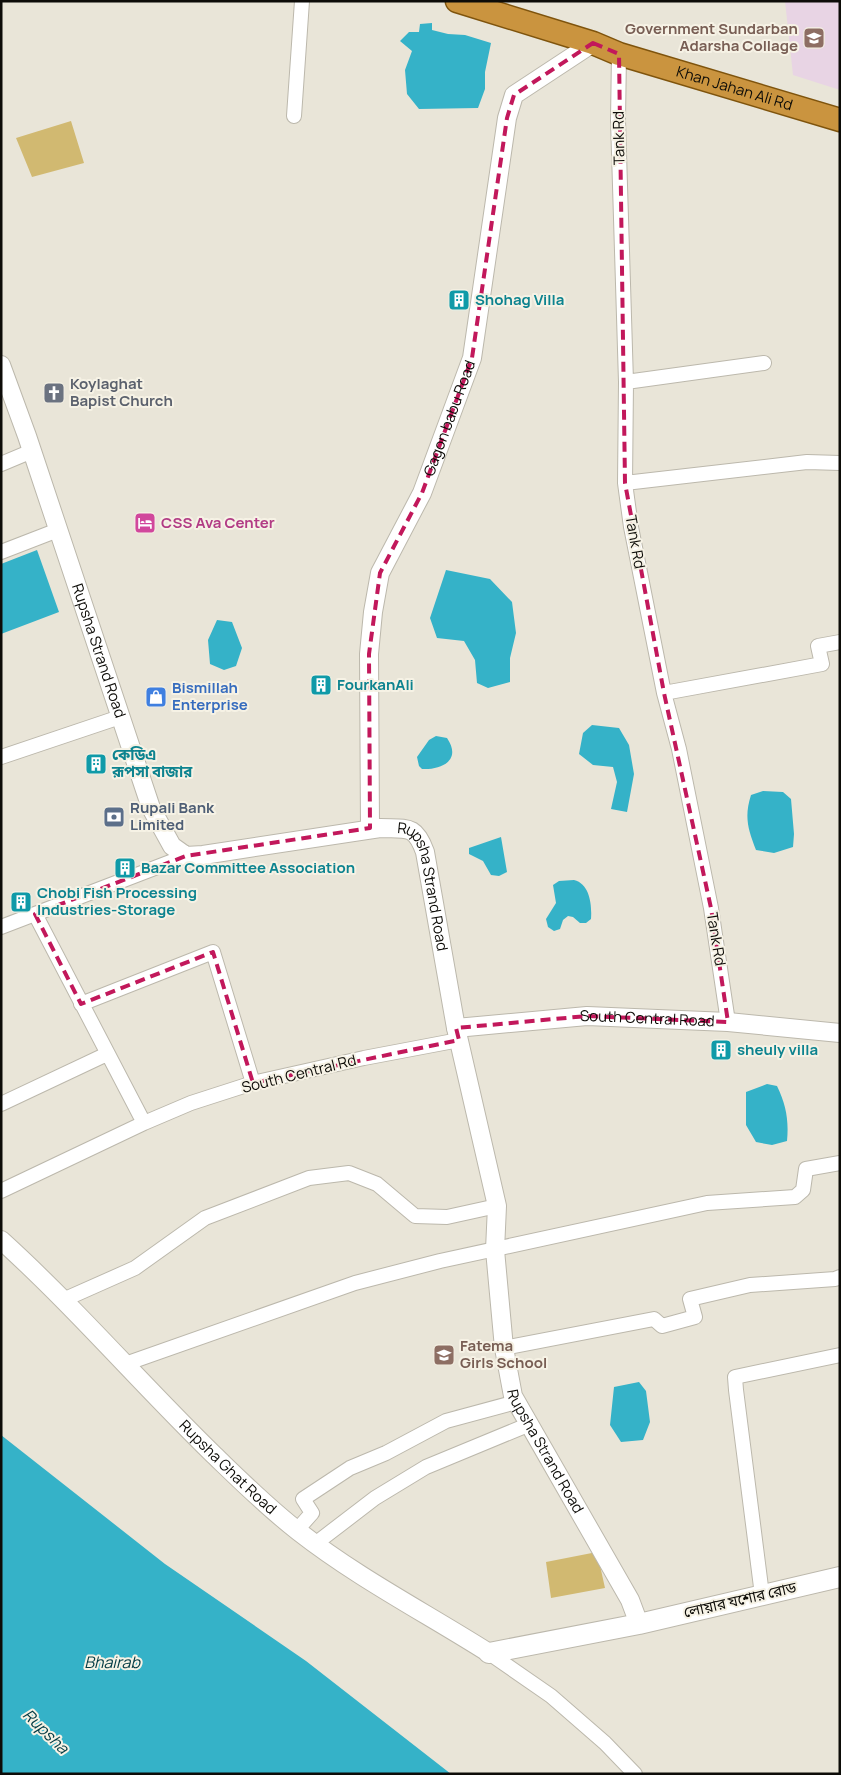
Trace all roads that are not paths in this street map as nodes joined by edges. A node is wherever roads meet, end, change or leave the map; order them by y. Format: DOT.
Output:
graph roads {
  1 [pos="302,1"];
  2 [pos="458,1"];
  3 [pos="494,1"];
  4 [pos="593,43"];
  5 [pos="619,54"];
  6 [pos="840,110"];
  7 [pos="294,116"];
  8 [pos="840,120"];
  9 [pos="764,363"];
  10 [pos="1,364"];
  11 [pos="626,382"];
  12 [pos="6,396"];
  13 [pos="32,451"];
  14 [pos="840,463"];
  15 [pos="1,464"];
  16 [pos="625,483"];
  17 [pos="58,530"];
  18 [pos="1,552"];
  19 [pos="840,642"];
  20 [pos="664,693"];
  21 [pos="120,717"];
  22 [pos="1,757"];
  23 [pos="370,828"];
  24 [pos="186,856"];
  25 [pos="35,914"];
  26 [pos="1,927"];
  27 [pos="81,1004"];
  28 [pos="728,1022"];
  29 [pos="840,1033"];
  30 [pos="458,1034"];
  31 [pos="107,1054"];
  32 [pos="253,1083"];
  33 [pos="3,1099"];
  34 [pos="144,1123"];
  35 [pos="840,1164"];
  36 [pos="1,1191"];
  37 [pos="497,1206"];
  38 [pos="1,1240"];
  39 [pos="495,1250"];
  40 [pos="840,1277"];
  41 [pos="63,1300"];
  42 [pos="504,1348"];
  43 [pos="840,1355"];
  44 [pos="125,1364"];
  45 [pos="516,1402"];
  46 [pos="530,1424"];
  47 [pos="297,1530"];
  48 [pos="315,1544"];
  49 [pos="840,1577"];
  50 [pos="762,1595"];
  51 [pos="640,1624"];
  52 [pos="489,1653"];
  53 [pos="635,1774"];
  1 -- 7 [label="street"];
  2 -- 4 [label="highway, Khan Jahan Ali Rd"];
  3 -- 6 [label="highway, Khan Jahan Ali Rd"];
  4 -- 5 [label="highway, Khan Jahan Ali Rd"];
  4 -- 23 [label="street, Gagon babu Road"];
  5 -- 8 [label="highway, Khan Jahan Ali Rd"];
  5 -- 11 [label="street, Tank Rd"];
  9 -- 11 [label="street"];
  10 -- 12 [label="street, Rupsha Strand Road"];
  11 -- 16 [label="street, Tank Rd"];
  12 -- 13 [label="street, Rupsha Strand Road"];
  13 -- 15 [label="street"];
  13 -- 17 [label="street, Rupsha Strand Road"];
  14 -- 16 [label="street"];
  16 -- 20 [label="street, Tank Rd"];
  17 -- 18 [label="street"];
  17 -- 21 [label="street, Rupsha Strand Road"];
  19 -- 20 [label="street"];
  20 -- 28 [label="street, Tank Rd"];
  21 -- 22 [label="street"];
  21 -- 24 [label="street, Rupsha Strand Road"];
  23 -- 24 [label="street, Rupsha Strand Road"];
  23 -- 30 [label="street, Rupsha Strand Road"];
  24 -- 25 [label="street"];
  25 -- 26 [label="street"];
  25 -- 27 [label="street"];
  27 -- 31 [label="street"];
  27 -- 32 [label="street"];
  28 -- 29 [label="street, South Central Road"];
  28 -- 30 [label="street, South Central Road"];
  30 -- 32 [label="street, South Central Rd"];
  30 -- 37 [label="street, Rupsha Strand Road"];
  31 -- 33 [label="street"];
  31 -- 34 [label="street"];
  32 -- 34 [label="street, South Central Rd"];
  34 -- 36 [label="street, South Central Rd"];
  35 -- 39 [label="street"];
  37 -- 39 [label="street, Rupsha Strand Road"];
  37 -- 41 [label="street"];
  38 -- 41 [label="street, Rupsha Ghat Road"];
  39 -- 42 [label="street, Rupsha Strand Road"];
  39 -- 44 [label="street"];
  40 -- 42 [label="street"];
  41 -- 44 [label="street, Rupsha Ghat Road"];
  42 -- 45 [label="street, Rupsha Strand Road"];
  43 -- 50 [label="street"];
  44 -- 47 [label="street, Rupsha Ghat Road"];
  45 -- 46 [label="street, Rupsha Strand Road"];
  45 -- 47 [label="street"];
  46 -- 48 [label="street"];
  46 -- 51 [label="street, Rupsha Strand Road"];
  47 -- 48 [label="street, Rupsha Ghat Road"];
  48 -- 52 [label="street, Rupsha Ghat Road"];
  49 -- 50 [label="main road, লোয়ার যশোর রোড"];
  50 -- 51 [label="main road, লোয়ার যশোর রোড"];
  51 -- 52 [label="main road, লোয়ার যশোর রোড"];
  52 -- 53 [label="street"];
}
